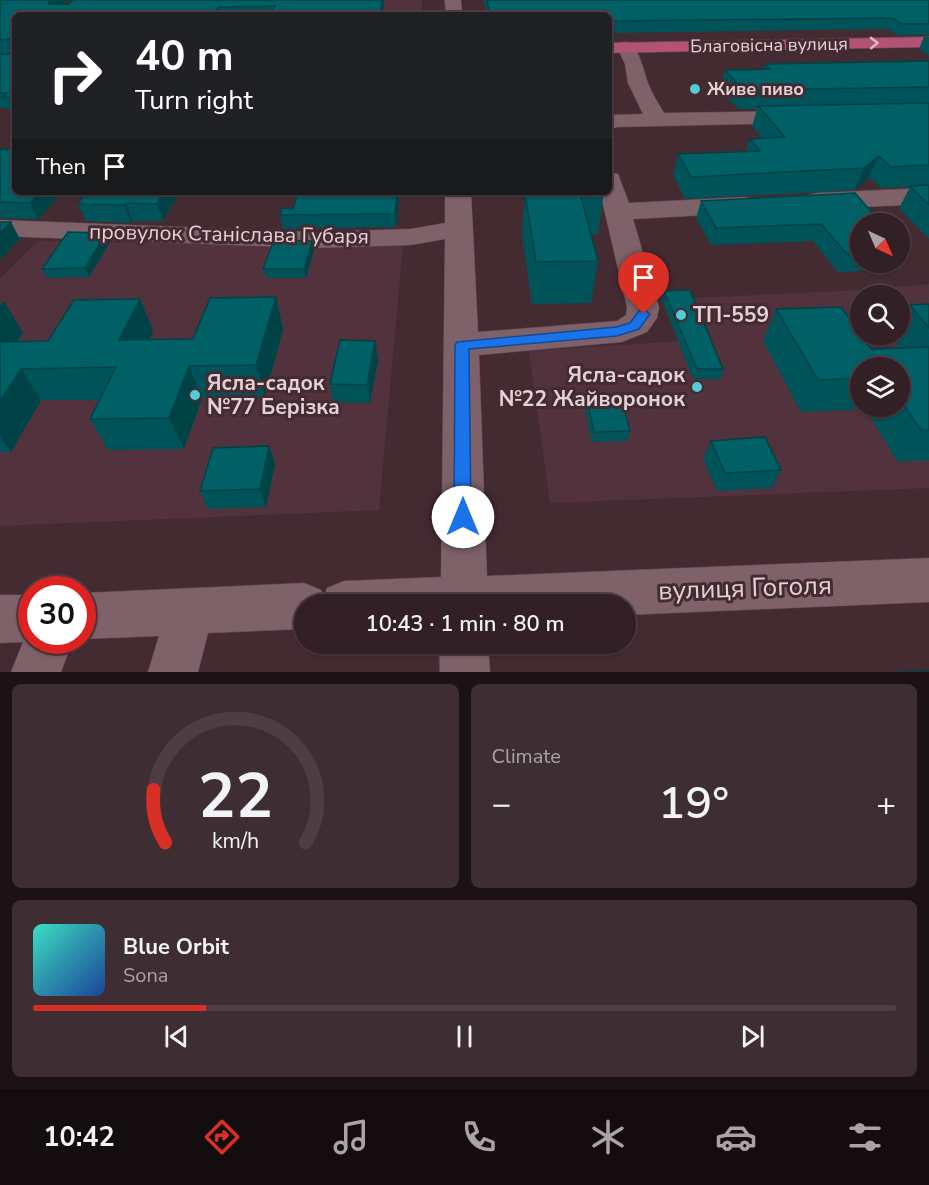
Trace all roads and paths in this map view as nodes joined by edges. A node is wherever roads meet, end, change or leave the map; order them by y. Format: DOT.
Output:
graph roads {
  1 [pos="929,42"];
  2 [pos="618,47"];
  3 [pos="823,116"];
  4 [pos="657,120"];
  5 [pos="612,121"];
  6 [pos="612,190"];
  7 [pos="458,195"];
  8 [pos="929,196"];
  9 [pos="618,212"];
  10 [pos="0,228"];
  11 [pos="458,229"];
  12 [pos="462,345"];
  13 [pos="929,580"];
  14 [pos="464,594"];
  15 [pos="636,603"];
  16 [pos="294,606"];
  17 [pos="190,611"];
  18 [pos="96,615"];
  19 [pos="18,618"];
  20 [pos="0,619"];
  21 [pos="43,654"];
  22 [pos="465,654"];
  23 [pos="36,672"];
  24 [pos="173,672"];
  25 [pos="465,672"];
  2 -- 1 [label="main road, Благовісна вулиця, one-way"];
  2 -- 4 [label="street"];
  3 -- 4 [label="street"];
  4 -- 5 [label="street"];
  6 -- 9 [label="street"];
  7 -- 11 [label="street"];
  8 -- 9 [label="street"];
  9 -- 12 [label="street"];
  10 -- 11 [label="street, провулок Станіслава Губаря"];
  11 -- 12 [label="street"];
  12 -- 14 [label="street"];
  13 -- 15 [label="street, вулиця Гоголя"];
  16 -- 17 [label="street"];
  17 -- 18 [label="street"];
  17 -- 24 [label="street"];
  19 -- 20 [label="street"];
  21 -- 23 [label="street"];
  22 -- 25 [label="street"];
}
